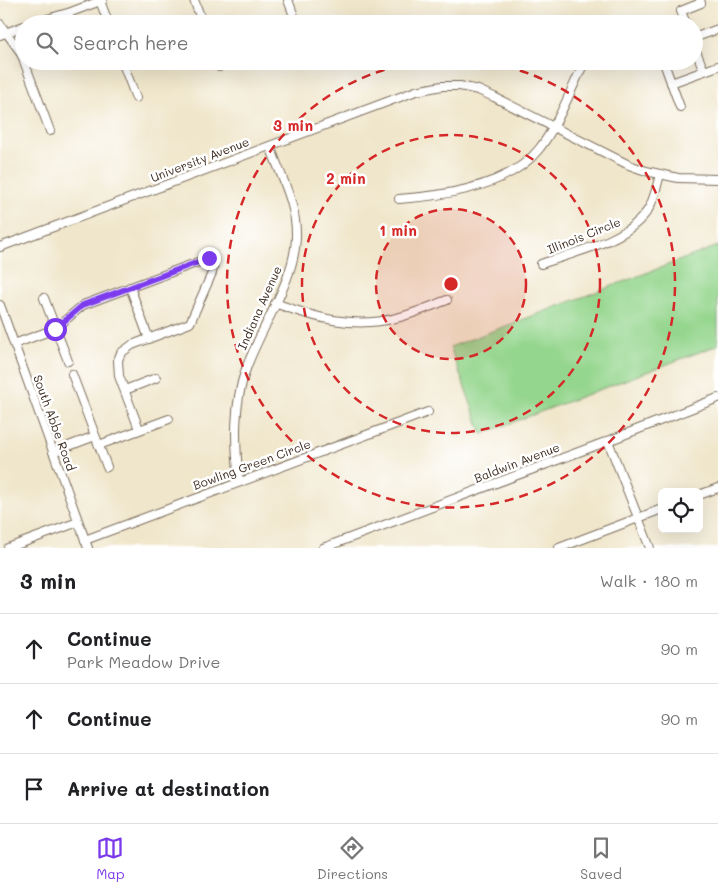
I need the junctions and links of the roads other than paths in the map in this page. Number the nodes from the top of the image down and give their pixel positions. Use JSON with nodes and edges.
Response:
{"nodes":[{"id":1,"x":194,"y":0,"type":"edge"},
{"id":2,"x":288,"y":0,"type":"edge"},
{"id":3,"x":700,"y":0,"type":"edge"},
{"id":4,"x":101,"y":1,"type":"edge"},
{"id":5,"x":61,"y":15,"type":"edge"},
{"id":6,"x":105,"y":15,"type":"edge"},
{"id":7,"x":199,"y":15,"type":"edge"},
{"id":8,"x":293,"y":15,"type":"edge"},
{"id":9,"x":683,"y":15,"type":"edge"},
{"id":10,"x":0,"y":24,"type":"edge"},
{"id":11,"x":15,"y":29,"type":"edge"},
{"id":12,"x":718,"y":29,"type":"edge"},
{"id":13,"x":3,"y":33,"type":"edge"},
{"id":14,"x":703,"y":35,"type":"edge"},
{"id":15,"x":15,"y":46,"type":"edge"},
{"id":16,"x":718,"y":66,"type":"edge"},
{"id":17,"x":27,"y":70,"type":"edge"},
{"id":18,"x":125,"y":70,"type":"edge"},
{"id":19,"x":580,"y":70,"type":"edge"},
{"id":20,"x":666,"y":70,"type":"edge"},
{"id":21,"x":704,"y":71,"type":"joint"},
{"id":22,"x":671,"y":83,"type":"junction"},
{"id":23,"x":136,"y":98,"type":"dead end"},
{"id":24,"x":680,"y":107,"type":"dead end"},
{"id":25,"x":552,"y":126,"type":"junction"},
{"id":26,"x":50,"y":131,"type":"dead end"},
{"id":27,"x":270,"y":146,"type":"junction"},
{"id":28,"x":660,"y":174,"type":"junction"},
{"id":29,"x":718,"y":180,"type":"edge"},
{"id":30,"x":399,"y":199,"type":"dead end"},
{"id":31,"x":0,"y":247,"type":"edge"},
{"id":32,"x":541,"y":264,"type":"dead end"},
{"id":33,"x":130,"y":287,"type":"junction"},
{"id":34,"x":44,"y":298,"type":"dead end"},
{"id":35,"x":448,"y":300,"type":"dead end"},
{"id":36,"x":275,"y":303,"type":"junction"},
{"id":37,"x":0,"y":305,"type":"edge"},
{"id":38,"x":55,"y":329,"type":"junction"},
{"id":39,"x":149,"y":339,"type":"junction"},
{"id":40,"x":14,"y":344,"type":"junction"},
{"id":41,"x":68,"y":361,"type":"dead end"},
{"id":42,"x":72,"y":374,"type":"dead end"},
{"id":43,"x":156,"y":378,"type":"dead end"},
{"id":44,"x":125,"y":390,"type":"junction"},
{"id":45,"x":718,"y":398,"type":"edge"},
{"id":46,"x":428,"y":412,"type":"dead end"},
{"id":47,"x":169,"y":419,"type":"dead end"},
{"id":48,"x":140,"y":430,"type":"junction"},
{"id":49,"x":95,"y":436,"type":"junction"},
{"id":50,"x":608,"y":441,"type":"junction"},
{"id":51,"x":99,"y":445,"type":"junction"},
{"id":52,"x":53,"y":452,"type":"junction"},
{"id":53,"x":107,"y":466,"type":"dead end"},
{"id":54,"x":239,"y":482,"type":"junction"},
{"id":55,"x":718,"y":488,"type":"edge"},
{"id":56,"x":703,"y":494,"type":"edge"},
{"id":57,"x":658,"y":510,"type":"edge"},
{"id":58,"x":638,"y":518,"type":"junction"},
{"id":59,"x":78,"y":522,"type":"junction"},
{"id":60,"x":84,"y":540,"type":"junction"},
{"id":61,"x":8,"y":548,"type":"edge"},
{"id":62,"x":88,"y":548,"type":"edge"},
{"id":63,"x":323,"y":548,"type":"edge"},
{"id":64,"x":559,"y":548,"type":"edge"},
{"id":65,"x":650,"y":548,"type":"edge"}],
"edges":[{"from":1,"to":7,"type":"street"},
{"from":2,"to":8,"type":"street"},
{"from":3,"to":9,"type":"street"},
{"from":4,"to":5,"type":"street"},
{"from":4,"to":6,"type":"street"},
{"from":10,"to":13,"type":"street"},
{"from":11,"to":13,"type":"street"},
{"from":12,"to":14,"type":"street"},
{"from":13,"to":15,"type":"street"},
{"from":16,"to":21,"type":"street"},
{"from":17,"to":26,"type":"street"},
{"from":18,"to":23,"type":"street"},
{"from":19,"to":25,"type":"street"},
{"from":20,"to":22,"type":"street"},
{"from":21,"to":22,"type":"street"},
{"from":22,"to":24,"type":"street"},
{"from":25,"to":27,"type":"street","name":"University Avenue"},
{"from":25,"to":28,"type":"street","name":"University Avenue"},
{"from":25,"to":30,"type":"street"},
{"from":27,"to":31,"type":"street","name":"University Avenue"},
{"from":27,"to":36,"type":"street","name":"Indiana Avenue"},
{"from":28,"to":29,"type":"street","name":"University Avenue"},
{"from":28,"to":32,"type":"street","name":"Illinois Circle"},
{"from":33,"to":38,"type":"street"},
{"from":33,"to":39,"type":"street"},
{"from":33,"to":39,"type":"street"},
{"from":34,"to":38,"type":"street"},
{"from":35,"to":36,"type":"street"},
{"from":36,"to":54,"type":"street","name":"Indiana Avenue"},
{"from":37,"to":40,"type":"street","name":"South Abbe Road"},
{"from":38,"to":40,"type":"street"},
{"from":38,"to":41,"type":"street"},
{"from":39,"to":44,"type":"street"},
{"from":40,"to":52,"type":"street","name":"South Abbe Road"},
{"from":42,"to":49,"type":"street"},
{"from":43,"to":44,"type":"street"},
{"from":44,"to":48,"type":"street"},
{"from":45,"to":50,"type":"street","name":"Baldwin Avenue"},
{"from":46,"to":54,"type":"street","name":"Bowling Green Circle"},
{"from":47,"to":48,"type":"street"},
{"from":48,"to":51,"type":"street"},
{"from":49,"to":51,"type":"street"},
{"from":49,"to":52,"type":"street"},
{"from":50,"to":58,"type":"street"},
{"from":50,"to":63,"type":"street","name":"Baldwin Avenue"},
{"from":51,"to":53,"type":"street"},
{"from":52,"to":59,"type":"street","name":"South Abbe Road"},
{"from":54,"to":60,"type":"street","name":"Bowling Green Circle"},
{"from":55,"to":56,"type":"street"},
{"from":57,"to":58,"type":"street"},
{"from":58,"to":64,"type":"street"},
{"from":58,"to":65,"type":"street"},
{"from":59,"to":60,"type":"street","name":"South Abbe Road"},
{"from":59,"to":61,"type":"street"},
{"from":60,"to":62,"type":"street","name":"South Abbe Road"}]}
